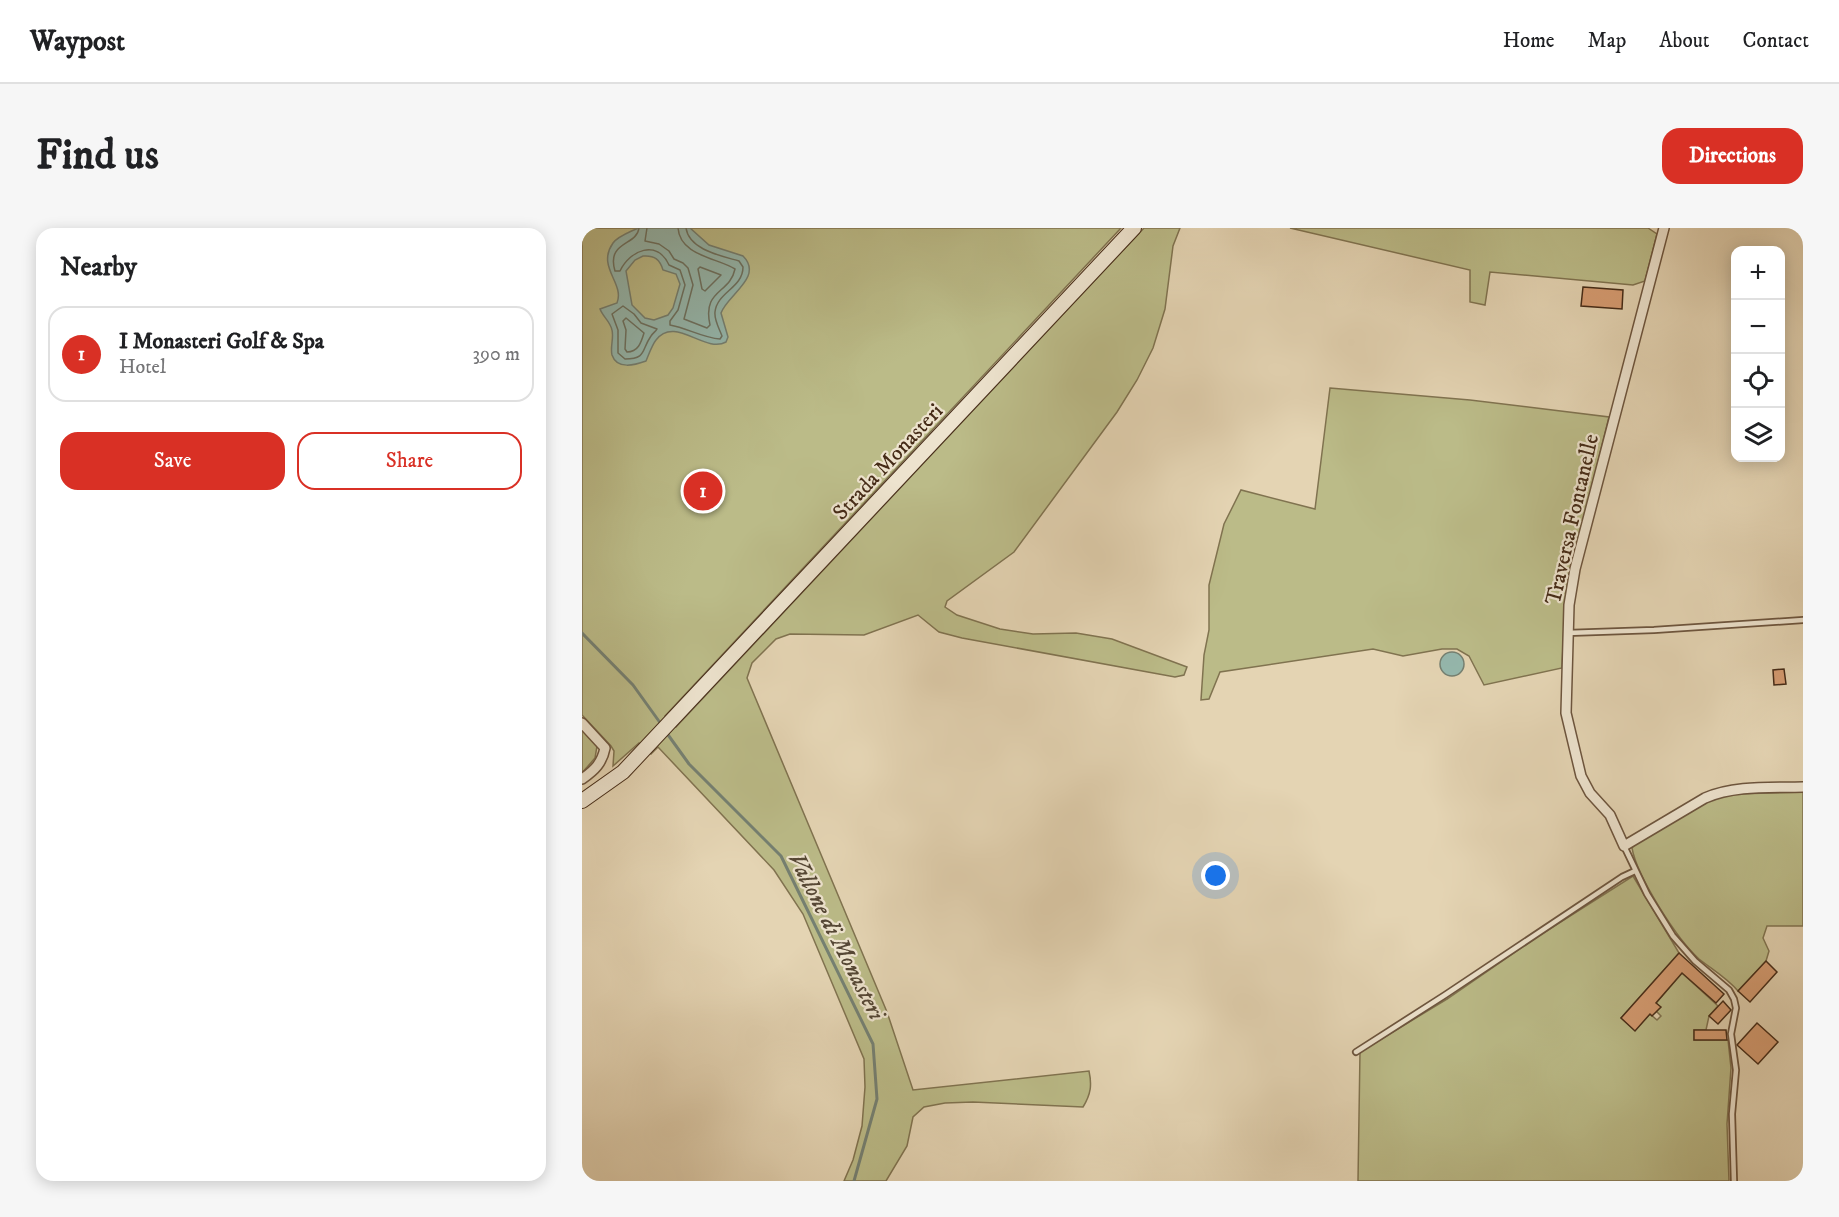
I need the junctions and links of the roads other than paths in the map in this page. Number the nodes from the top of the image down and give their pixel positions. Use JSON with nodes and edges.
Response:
{"nodes":[{"id":1,"x":1134,"y":228,"type":"edge"},
{"id":2,"x":1664,"y":228,"type":"edge"},
{"id":3,"x":1803,"y":620,"type":"edge"},
{"id":4,"x":1567,"y":633,"type":"junction"},
{"id":5,"x":582,"y":723,"type":"edge"},
{"id":6,"x":582,"y":779,"type":"edge"},
{"id":7,"x":1803,"y":787,"type":"edge"},
{"id":8,"x":582,"y":801,"type":"edge"},
{"id":9,"x":1624,"y":846,"type":"junction"},
{"id":10,"x":1635,"y":871,"type":"junction"},
{"id":11,"x":1356,"y":1052,"type":"dead end"},
{"id":12,"x":1734,"y":1181,"type":"edge"}],
"edges":[{"from":1,"to":8,"type":"main road","name":"Strada Monasteri"},
{"from":2,"to":4,"type":"street","name":"Traversa Fontanelle"},
{"from":3,"to":4,"type":"lane"},
{"from":4,"to":9,"type":"street","name":"Traversa Fontanelle"},
{"from":5,"to":6,"type":"street"},
{"from":7,"to":9,"type":"street"},
{"from":9,"to":10,"type":"lane"},
{"from":10,"to":11,"type":"lane"},
{"from":10,"to":12,"type":"lane"}]}
